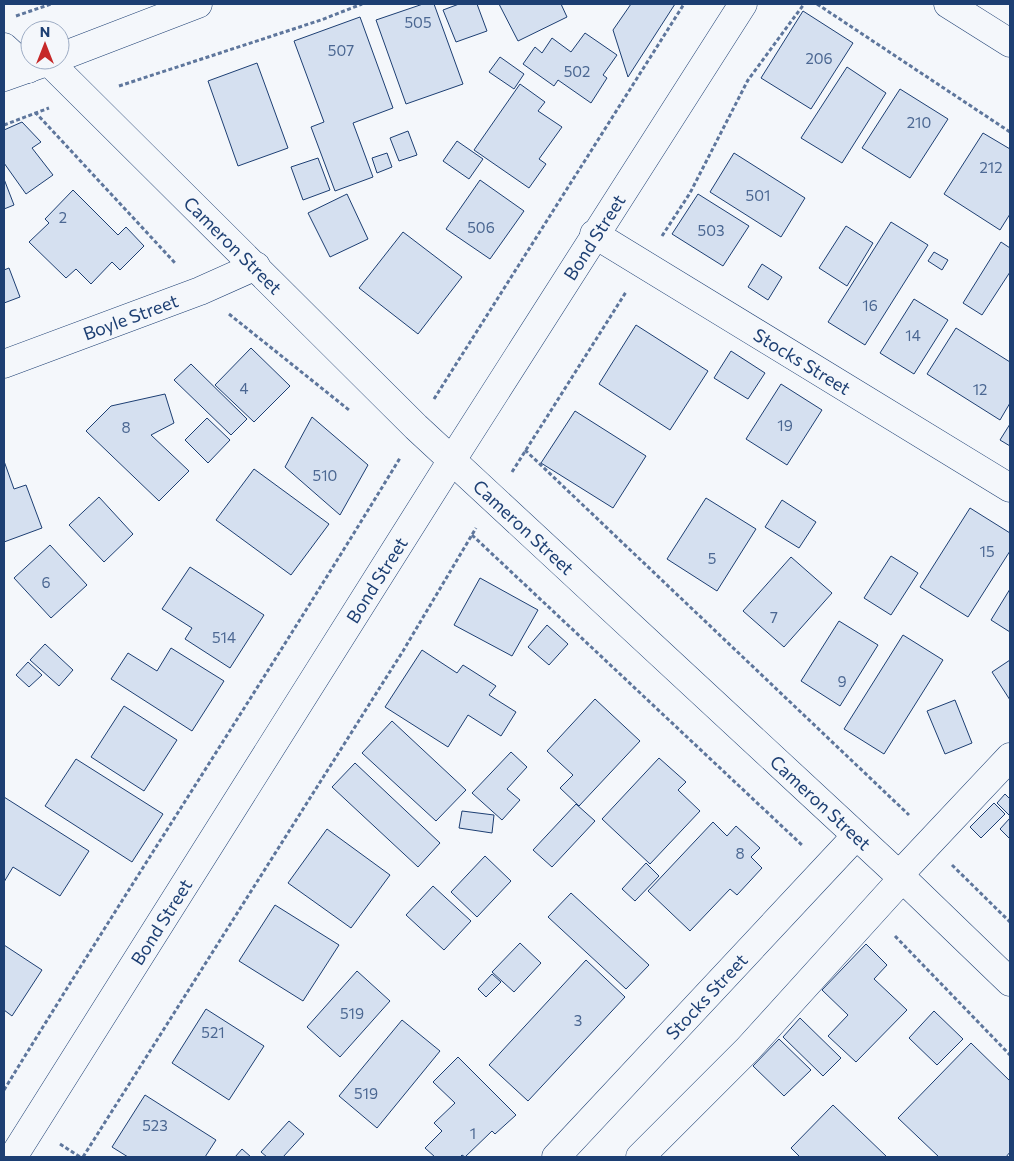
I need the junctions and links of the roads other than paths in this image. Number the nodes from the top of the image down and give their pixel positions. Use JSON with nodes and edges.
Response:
{"nodes":[{"id":1,"x":198,"y":4,"type":"edge"},
{"id":2,"x":743,"y":4,"type":"edge"},
{"id":3,"x":948,"y":4,"type":"edge"},
{"id":4,"x":1010,"y":43,"type":"edge"},
{"id":5,"x":4,"y":47,"type":"edge"},
{"id":6,"x":70,"y":53,"type":"edge"},
{"id":7,"x":20,"y":55,"type":"edge"},
{"id":8,"x":45,"y":70,"type":"edge"},
{"id":9,"x":594,"y":234,"type":"junction"},
{"id":10,"x":256,"y":266,"type":"junction"},
{"id":11,"x":4,"y":364,"type":"edge"},
{"id":12,"x":452,"y":460,"type":"junction"},
{"id":13,"x":1010,"y":488,"type":"edge"},
{"id":14,"x":1010,"y":757,"type":"edge"},
{"id":15,"x":856,"y":836,"type":"junction"},
{"id":16,"x":901,"y":877,"type":"junction"},
{"id":17,"x":1010,"y":982,"type":"edge"},
{"id":18,"x":13,"y":1157,"type":"edge"},
{"id":19,"x":556,"y":1157,"type":"edge"},
{"id":20,"x":640,"y":1157,"type":"edge"}],
"edges":[{"from":1,"to":6,"type":"street"},
{"from":2,"to":9,"type":"street","name":"Bond Street"},
{"from":3,"to":4,"type":"street"},
{"from":5,"to":7,"type":"street","name":"Cameron Street"},
{"from":8,"to":10,"type":"street","name":"Cameron Street"},
{"from":9,"to":12,"type":"street","name":"Bond Street"},
{"from":9,"to":13,"type":"street","name":"Stocks Street"},
{"from":10,"to":11,"type":"street","name":"Boyle Street"},
{"from":10,"to":12,"type":"street","name":"Cameron Street"},
{"from":12,"to":15,"type":"street","name":"Cameron Street"},
{"from":12,"to":18,"type":"street","name":"Bond Street"},
{"from":14,"to":16,"type":"street"},
{"from":15,"to":16,"type":"street","name":"Cameron Street"},
{"from":15,"to":19,"type":"street","name":"Stocks Street"},
{"from":16,"to":17,"type":"street","name":"Cameron Street"},
{"from":16,"to":20,"type":"street"}]}
